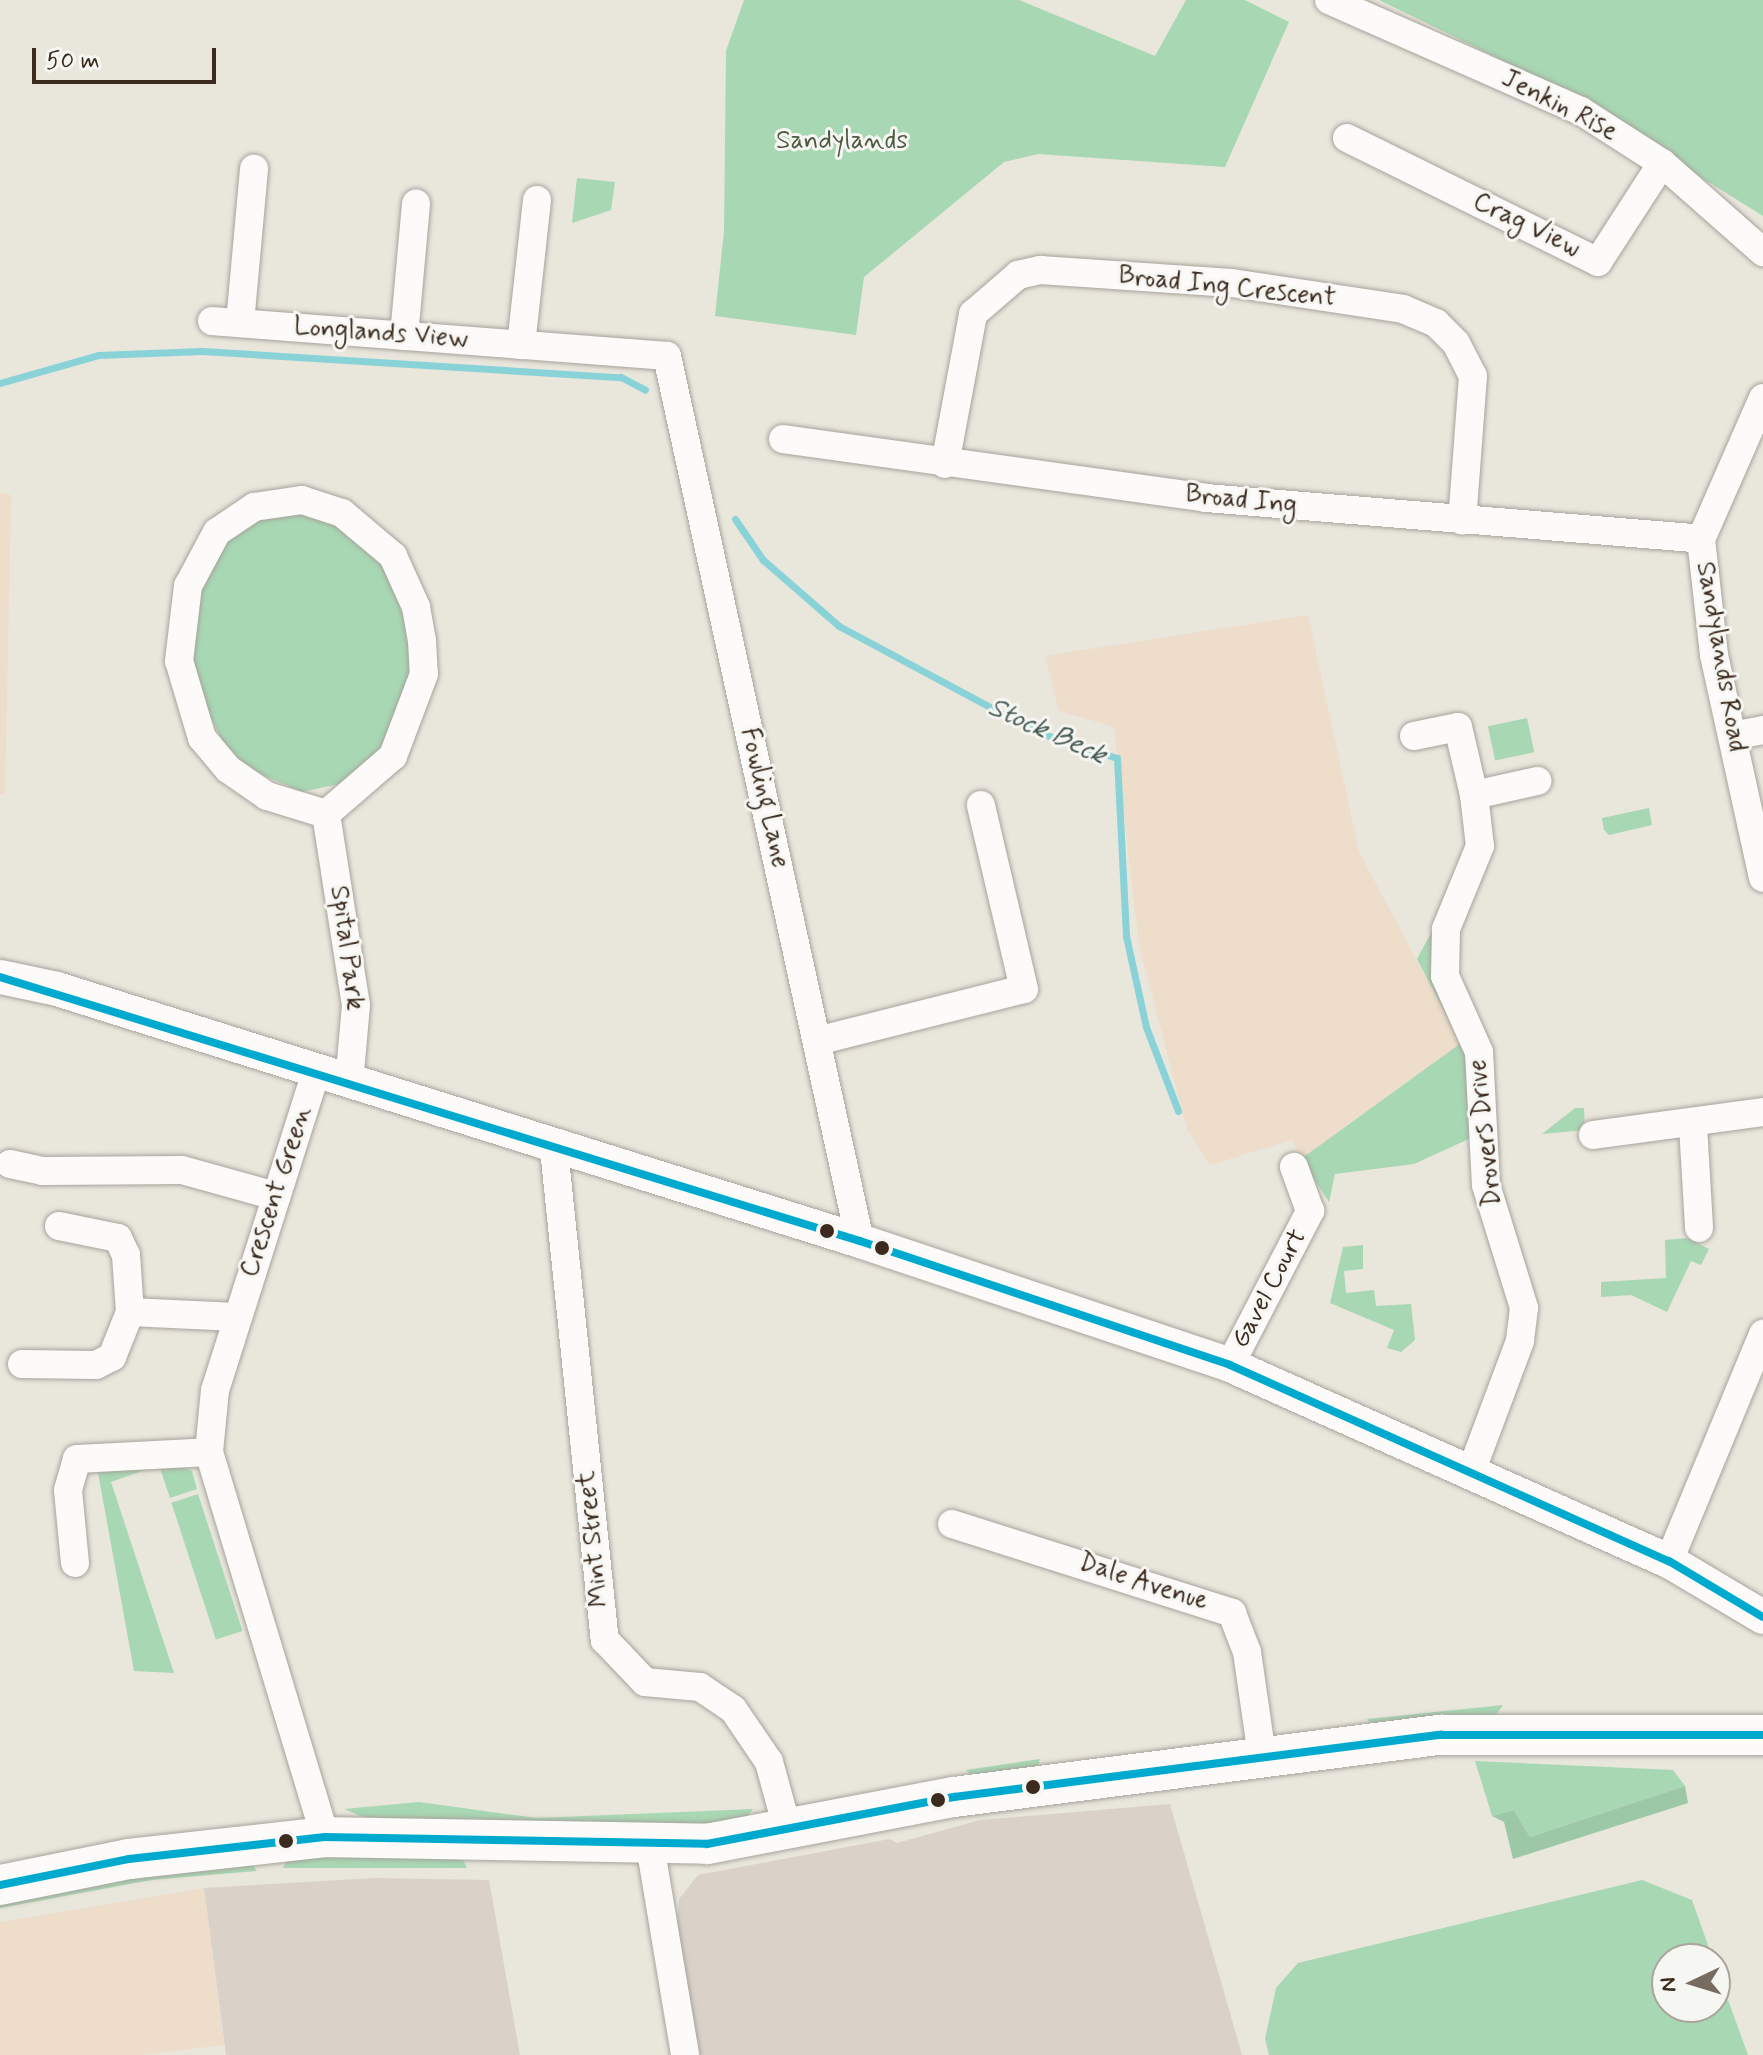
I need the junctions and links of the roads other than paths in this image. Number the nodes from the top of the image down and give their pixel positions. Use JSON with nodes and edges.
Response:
{"nodes":[{"id":1,"x":1329,"y":0,"type":"edge"},
{"id":2,"x":1347,"y":138,"type":"dead end"},
{"id":3,"x":1662,"y":163,"type":"junction"},
{"id":4,"x":254,"y":169,"type":"dead end"},
{"id":5,"x":537,"y":200,"type":"dead end"},
{"id":6,"x":416,"y":204,"type":"dead end"},
{"id":7,"x":1763,"y":252,"type":"edge"},
{"id":8,"x":212,"y":321,"type":"dead end"},
{"id":9,"x":240,"y":323,"type":"junction"},
{"id":10,"x":404,"y":336,"type":"junction"},
{"id":11,"x":521,"y":345,"type":"junction"},
{"id":12,"x":667,"y":356,"type":"joint"},
{"id":13,"x":1763,"y":398,"type":"edge"},
{"id":14,"x":783,"y":439,"type":"dead end"},
{"id":15,"x":945,"y":464,"type":"junction"},
{"id":16,"x":1462,"y":521,"type":"junction"},
{"id":17,"x":1701,"y":539,"type":"junction"},
{"id":18,"x":1763,"y":730,"type":"edge"},
{"id":19,"x":1414,"y":736,"type":"dead end"},
{"id":20,"x":1732,"y":736,"type":"junction"},
{"id":21,"x":1537,"y":781,"type":"dead end"},
{"id":22,"x":1474,"y":795,"type":"junction"},
{"id":23,"x":981,"y":805,"type":"dead end"},
{"id":24,"x":326,"y":814,"type":"junction"},
{"id":25,"x":1763,"y":878,"type":"edge"},
{"id":26,"x":0,"y":977,"type":"edge"},
{"id":27,"x":821,"y":1040,"type":"junction"},
{"id":28,"x":316,"y":1072,"type":"junction"},
{"id":29,"x":349,"y":1083,"type":"junction"},
{"id":30,"x":1763,"y":1112,"type":"edge"},
{"id":31,"x":1693,"y":1126,"type":"junction"},
{"id":32,"x":1593,"y":1135,"type":"dead end"},
{"id":33,"x":554,"y":1149,"type":"junction"},
{"id":34,"x":10,"y":1164,"type":"dead end"},
{"id":35,"x":1294,"y":1167,"type":"dead end"},
{"id":36,"x":276,"y":1196,"type":"junction"},
{"id":37,"x":59,"y":1226,"type":"dead end"},
{"id":38,"x":1699,"y":1228,"type":"dead end"},
{"id":39,"x":860,"y":1241,"type":"junction"},
{"id":40,"x":130,"y":1312,"type":"junction"},
{"id":41,"x":236,"y":1317,"type":"junction"},
{"id":42,"x":1763,"y":1334,"type":"edge"},
{"id":43,"x":22,"y":1364,"type":"dead end"},
{"id":44,"x":1230,"y":1365,"type":"junction"},
{"id":45,"x":209,"y":1452,"type":"junction"},
{"id":46,"x":1471,"y":1472,"type":"junction"},
{"id":47,"x":952,"y":1524,"type":"dead end"},
{"id":48,"x":1669,"y":1561,"type":"junction"},
{"id":49,"x":75,"y":1563,"type":"dead end"},
{"id":50,"x":1763,"y":1617,"type":"edge"},
{"id":51,"x":1763,"y":1735,"type":"edge"},
{"id":52,"x":1263,"y":1763,"type":"junction"},
{"id":53,"x":788,"y":1831,"type":"junction"},
{"id":54,"x":325,"y":1837,"type":"junction"},
{"id":55,"x":650,"y":1845,"type":"junction"},
{"id":56,"x":0,"y":1885,"type":"edge"},
{"id":57,"x":685,"y":2055,"type":"edge"}],
"edges":[{"from":1,"to":3,"type":"street","name":"Jenkin Rise"},
{"from":2,"to":3,"type":"street","name":"Crag View"},
{"from":3,"to":7,"type":"street","name":"Jenkin Rise"},
{"from":4,"to":9,"type":"street"},
{"from":5,"to":11,"type":"street"},
{"from":6,"to":10,"type":"street"},
{"from":8,"to":9,"type":"street","name":"Longlands View"},
{"from":9,"to":10,"type":"street","name":"Longlands View"},
{"from":10,"to":11,"type":"street","name":"Longlands View"},
{"from":11,"to":12,"type":"street","name":"Longlands View"},
{"from":12,"to":27,"type":"street","name":"Fowling Lane"},
{"from":13,"to":17,"type":"street","name":"Sandylands Road"},
{"from":14,"to":15,"type":"street","name":"Broad Ing"},
{"from":15,"to":16,"type":"street","name":"Broad Ing"},
{"from":15,"to":16,"type":"street","name":"Broad Ing Crescent"},
{"from":16,"to":17,"type":"street","name":"Broad Ing"},
{"from":17,"to":20,"type":"street","name":"Sandylands Road"},
{"from":18,"to":20,"type":"street"},
{"from":19,"to":22,"type":"street","name":"Drovers Drive"},
{"from":20,"to":25,"type":"street","name":"Sandylands Road"},
{"from":21,"to":22,"type":"street"},
{"from":22,"to":46,"type":"street","name":"Drovers Drive"},
{"from":23,"to":27,"type":"street"},
{"from":24,"to":24,"type":"street"},
{"from":24,"to":29,"type":"street","name":"Spital Park"},
{"from":26,"to":28,"type":"main road"},
{"from":27,"to":39,"type":"street","name":"Fowling Lane"},
{"from":28,"to":29,"type":"main road"},
{"from":28,"to":36,"type":"street","name":"Crescent Green"},
{"from":29,"to":33,"type":"main road"},
{"from":30,"to":31,"type":"street"},
{"from":31,"to":32,"type":"street"},
{"from":31,"to":38,"type":"street"},
{"from":33,"to":39,"type":"main road"},
{"from":33,"to":53,"type":"street","name":"Mint Street"},
{"from":34,"to":36,"type":"street"},
{"from":35,"to":44,"type":"street","name":"Gavel Court"},
{"from":36,"to":41,"type":"street","name":"Crescent Green"},
{"from":37,"to":40,"type":"street"},
{"from":39,"to":44,"type":"main road"},
{"from":40,"to":41,"type":"street"},
{"from":40,"to":43,"type":"street"},
{"from":41,"to":45,"type":"street","name":"Crescent Green"},
{"from":42,"to":48,"type":"street"},
{"from":44,"to":46,"type":"main road"},
{"from":45,"to":49,"type":"street"},
{"from":45,"to":54,"type":"street","name":"Crescent Green"},
{"from":46,"to":48,"type":"main road"},
{"from":47,"to":52,"type":"street","name":"Dale Avenue"},
{"from":48,"to":50,"type":"main road"},
{"from":51,"to":52,"type":"highway"},
{"from":52,"to":53,"type":"highway"},
{"from":53,"to":55,"type":"highway"},
{"from":54,"to":55,"type":"highway"},
{"from":54,"to":56,"type":"highway"},
{"from":55,"to":57,"type":"street"}]}
